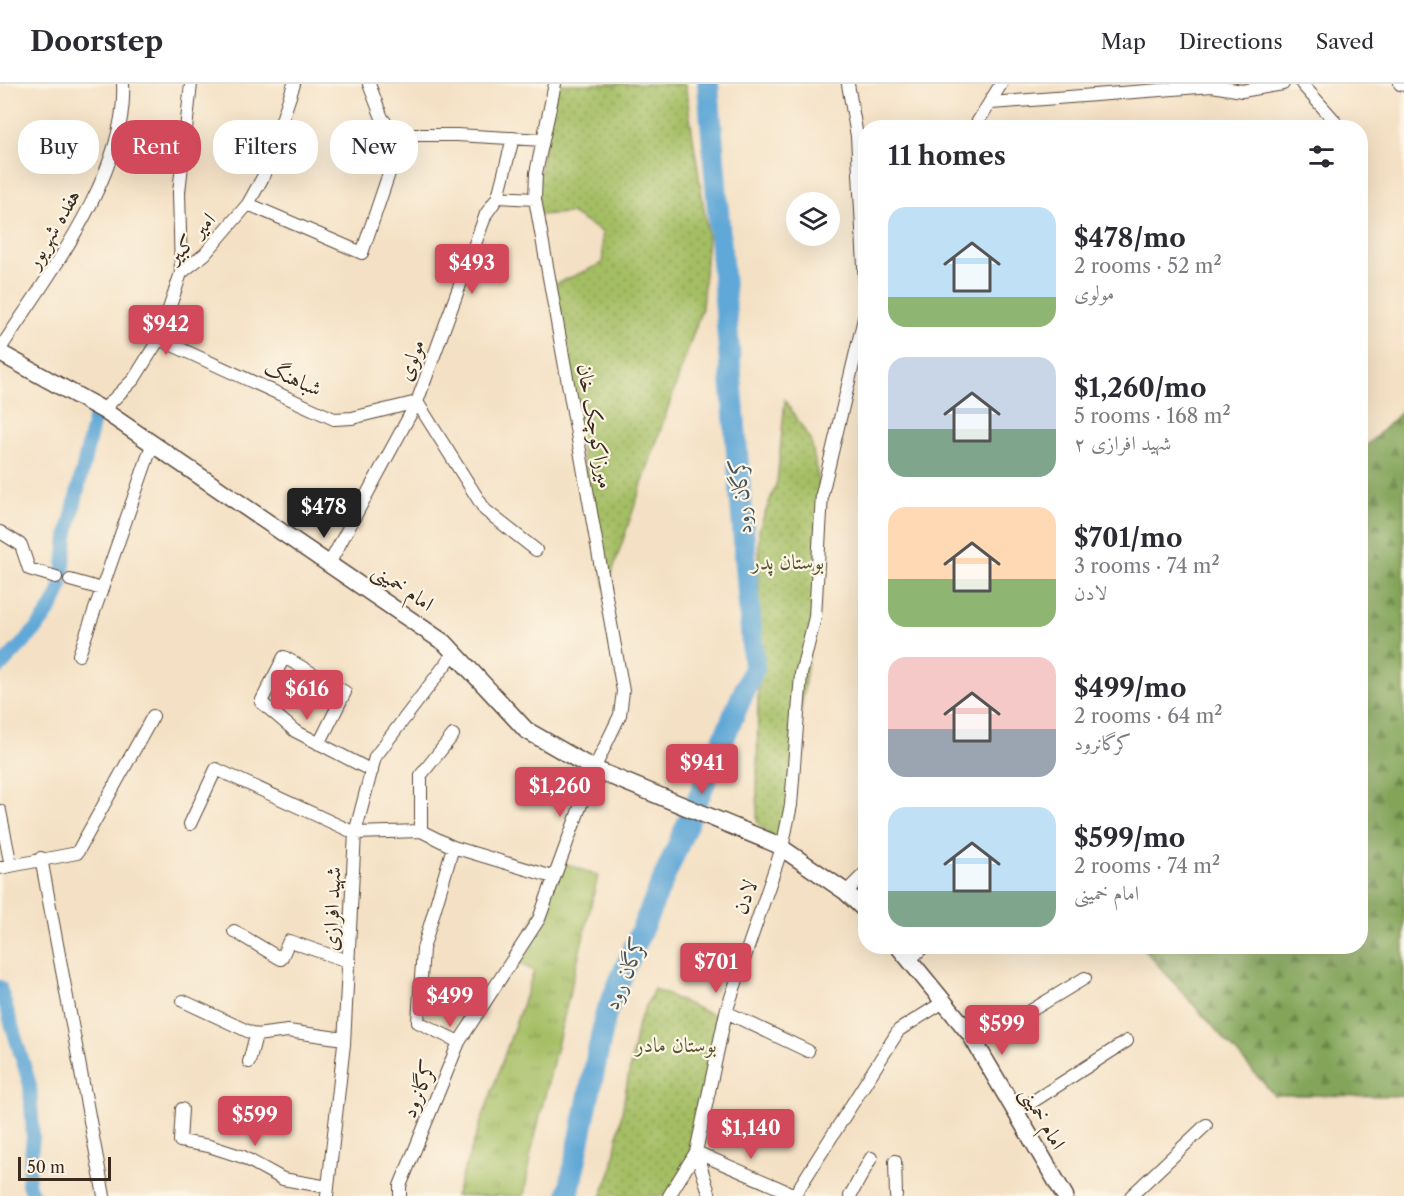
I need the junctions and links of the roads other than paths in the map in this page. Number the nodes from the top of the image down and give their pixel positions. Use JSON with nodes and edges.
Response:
{"nodes":[{"id":1,"x":123,"y":84,"type":"edge"},
{"id":2,"x":191,"y":84,"type":"edge"},
{"id":3,"x":294,"y":84,"type":"edge"},
{"id":4,"x":369,"y":84,"type":"edge"},
{"id":5,"x":555,"y":84,"type":"edge"},
{"id":6,"x":848,"y":84,"type":"edge"},
{"id":7,"x":1001,"y":84,"type":"edge"},
{"id":8,"x":1283,"y":84,"type":"edge"},
{"id":9,"x":1302,"y":84,"type":"edge"},
{"id":10,"x":991,"y":103,"type":"junction"},
{"id":11,"x":384,"y":120,"type":"edge"},
{"id":12,"x":979,"y":120,"type":"edge"},
{"id":13,"x":1334,"y":120,"type":"dead end"},
{"id":14,"x":418,"y":135,"type":"edge"},
{"id":15,"x":513,"y":138,"type":"junction"},
{"id":16,"x":543,"y":140,"type":"junction"},
{"id":17,"x":858,"y":155,"type":"edge"},
{"id":18,"x":389,"y":174,"type":"edge"},
{"id":19,"x":498,"y":197,"type":"junction"},
{"id":20,"x":535,"y":199,"type":"junction"},
{"id":21,"x":248,"y":204,"type":"junction"},
{"id":22,"x":181,"y":273,"type":"junction"},
{"id":23,"x":159,"y":339,"type":"junction"},
{"id":24,"x":858,"y":343,"type":"edge"},
{"id":25,"x":0,"y":351,"type":"edge"},
{"id":26,"x":417,"y":402,"type":"junction"},
{"id":27,"x":104,"y":411,"type":"junction"},
{"id":28,"x":152,"y":445,"type":"junction"},
{"id":29,"x":0,"y":532,"type":"edge"},
{"id":30,"x":536,"y":550,"type":"dead end"},
{"id":31,"x":329,"y":564,"type":"junction"},
{"id":32,"x":56,"y":577,"type":"dead end"},
{"id":33,"x":70,"y":580,"type":"dead end"},
{"id":34,"x":102,"y":589,"type":"junction"},
{"id":35,"x":455,"y":652,"type":"junction"},
{"id":36,"x":79,"y":655,"type":"dead end"},
{"id":37,"x":153,"y":716,"type":"dead end"},
{"id":38,"x":453,"y":735,"type":"dead end"},
{"id":39,"x":319,"y":744,"type":"junction"},
{"id":40,"x":594,"y":769,"type":"junction"},
{"id":41,"x":372,"y":771,"type":"junction"},
{"id":42,"x":0,"y":811,"type":"edge"},
{"id":43,"x":190,"y":824,"type":"dead end"},
{"id":44,"x":421,"y":831,"type":"junction"},
{"id":45,"x":355,"y":833,"type":"junction"},
{"id":46,"x":779,"y":846,"type":"junction"},
{"id":47,"x":453,"y":847,"type":"junction"},
{"id":48,"x":41,"y":858,"type":"junction"},
{"id":49,"x":6,"y":867,"type":"edge"},
{"id":50,"x":553,"y":877,"type":"junction"},
{"id":51,"x":858,"y":880,"type":"edge"},
{"id":52,"x":846,"y":892,"type":"junction"},
{"id":53,"x":858,"y":903,"type":"edge"},
{"id":54,"x":234,"y":931,"type":"dead end"},
{"id":55,"x":904,"y":954,"type":"edge"},
{"id":56,"x":916,"y":954,"type":"edge"},
{"id":57,"x":909,"y":960,"type":"junction"},
{"id":58,"x":350,"y":962,"type":"junction"},
{"id":59,"x":1085,"y":978,"type":"dead end"},
{"id":60,"x":183,"y":1001,"type":"dead end"},
{"id":61,"x":942,"y":1003,"type":"junction"},
{"id":62,"x":726,"y":1012,"type":"junction"},
{"id":63,"x":256,"y":1035,"type":"junction"},
{"id":64,"x":344,"y":1039,"type":"junction"},
{"id":65,"x":1127,"y":1041,"type":"dead end"},
{"id":66,"x":459,"y":1042,"type":"junction"},
{"id":67,"x":976,"y":1044,"type":"junction"},
{"id":68,"x":808,"y":1051,"type":"dead end"},
{"id":69,"x":249,"y":1062,"type":"dead end"},
{"id":70,"x":182,"y":1109,"type":"dead end"},
{"id":71,"x":1015,"y":1113,"type":"junction"},
{"id":72,"x":1206,"y":1125,"type":"dead end"},
{"id":73,"x":696,"y":1152,"type":"junction"},
{"id":74,"x":871,"y":1158,"type":"dead end"},
{"id":75,"x":895,"y":1161,"type":"dead end"},
{"id":76,"x":327,"y":1192,"type":"edge"},
{"id":77,"x":104,"y":1196,"type":"edge"},
{"id":78,"x":400,"y":1196,"type":"edge"},
{"id":79,"x":669,"y":1196,"type":"edge"},
{"id":80,"x":710,"y":1196,"type":"edge"},
{"id":81,"x":794,"y":1196,"type":"edge"},
{"id":82,"x":850,"y":1196,"type":"edge"},
{"id":83,"x":896,"y":1196,"type":"edge"},
{"id":84,"x":1065,"y":1196,"type":"edge"},
{"id":85,"x":1131,"y":1196,"type":"edge"}],
"edges":[{"from":1,"to":25,"type":"street","name":"هفده شهریور"},
{"from":2,"to":22,"type":"street"},
{"from":3,"to":21,"type":"street","name":"امیر کبیر"},
{"from":4,"to":11,"type":"street"},
{"from":5,"to":16,"type":"street","name":"میرزاکوچک خان"},
{"from":6,"to":17,"type":"street"},
{"from":7,"to":10,"type":"street"},
{"from":8,"to":10,"type":"street"},
{"from":9,"to":13,"type":"street"},
{"from":10,"to":12,"type":"street"},
{"from":14,"to":15,"type":"street"},
{"from":15,"to":16,"type":"street"},
{"from":15,"to":19,"type":"street","name":"مولوی"},
{"from":16,"to":20,"type":"street","name":"میرزاکوچک خان"},
{"from":18,"to":21,"type":"street"},
{"from":19,"to":20,"type":"street"},
{"from":19,"to":26,"type":"street","name":"مولوی"},
{"from":20,"to":40,"type":"street","name":"میرزاکوچک خان"},
{"from":21,"to":22,"type":"street","name":"امیر کبیر"},
{"from":22,"to":23,"type":"street","name":"امیر کبیر"},
{"from":23,"to":26,"type":"street","name":"شباهنگ"},
{"from":23,"to":27,"type":"street","name":"امیر کبیر"},
{"from":24,"to":46,"type":"street","name":"لادن"},
{"from":25,"to":27,"type":"main road","name":"امام خمینی"},
{"from":26,"to":30,"type":"street"},
{"from":26,"to":31,"type":"street","name":"مولوی"},
{"from":27,"to":28,"type":"main road","name":"امام خمینی"},
{"from":28,"to":31,"type":"main road","name":"امام خمینی"},
{"from":28,"to":34,"type":"street"},
{"from":29,"to":32,"type":"street"},
{"from":31,"to":35,"type":"main road","name":"امام خمینی"},
{"from":33,"to":34,"type":"street"},
{"from":34,"to":36,"type":"street"},
{"from":35,"to":40,"type":"main road","name":"امام خمینی"},
{"from":35,"to":41,"type":"street","name":"شهید افرازی"},
{"from":37,"to":48,"type":"street"},
{"from":38,"to":44,"type":"street"},
{"from":39,"to":39,"type":"street"},
{"from":39,"to":41,"type":"street"},
{"from":40,"to":46,"type":"main road","name":"امام خمینی"},
{"from":40,"to":50,"type":"street","name":"میرزاکوچک خان"},
{"from":41,"to":45,"type":"street","name":"شهید افرازی"},
{"from":42,"to":49,"type":"street"},
{"from":43,"to":45,"type":"street"},
{"from":44,"to":45,"type":"street"},
{"from":44,"to":47,"type":"street"},
{"from":45,"to":58,"type":"street","name":"شهید افرازی"},
{"from":46,"to":52,"type":"main road"},
{"from":46,"to":62,"type":"street","name":"لادن"},
{"from":47,"to":50,"type":"street"},
{"from":47,"to":66,"type":"street"},
{"from":48,"to":49,"type":"street"},
{"from":48,"to":77,"type":"street"},
{"from":50,"to":66,"type":"street","name":"کرگانرود"},
{"from":51,"to":52,"type":"street"},
{"from":52,"to":53,"type":"main road"},
{"from":54,"to":58,"type":"street"},
{"from":55,"to":57,"type":"main road","name":"امام خمینی"},
{"from":56,"to":57,"type":"street"},
{"from":57,"to":61,"type":"main road","name":"امام خمینی"},
{"from":58,"to":64,"type":"street","name":"شهید افرازی"},
{"from":59,"to":67,"type":"street"},
{"from":60,"to":63,"type":"street"},
{"from":61,"to":67,"type":"main road","name":"امام خمینی"},
{"from":61,"to":81,"type":"street"},
{"from":62,"to":68,"type":"street"},
{"from":62,"to":73,"type":"street","name":"لادن"},
{"from":63,"to":64,"type":"street"},
{"from":63,"to":69,"type":"street"},
{"from":64,"to":76,"type":"street","name":"شهید افرازی"},
{"from":65,"to":71,"type":"street"},
{"from":66,"to":78,"type":"street","name":"کرگانرود"},
{"from":67,"to":71,"type":"main road","name":"امام خمینی"},
{"from":70,"to":76,"type":"street"},
{"from":71,"to":84,"type":"main road","name":"امام خمینی"},
{"from":72,"to":85,"type":"street"},
{"from":73,"to":79,"type":"street","name":"لادن"},
{"from":73,"to":80,"type":"street"},
{"from":73,"to":81,"type":"street"},
{"from":74,"to":82,"type":"street"},
{"from":75,"to":83,"type":"street"}]}
